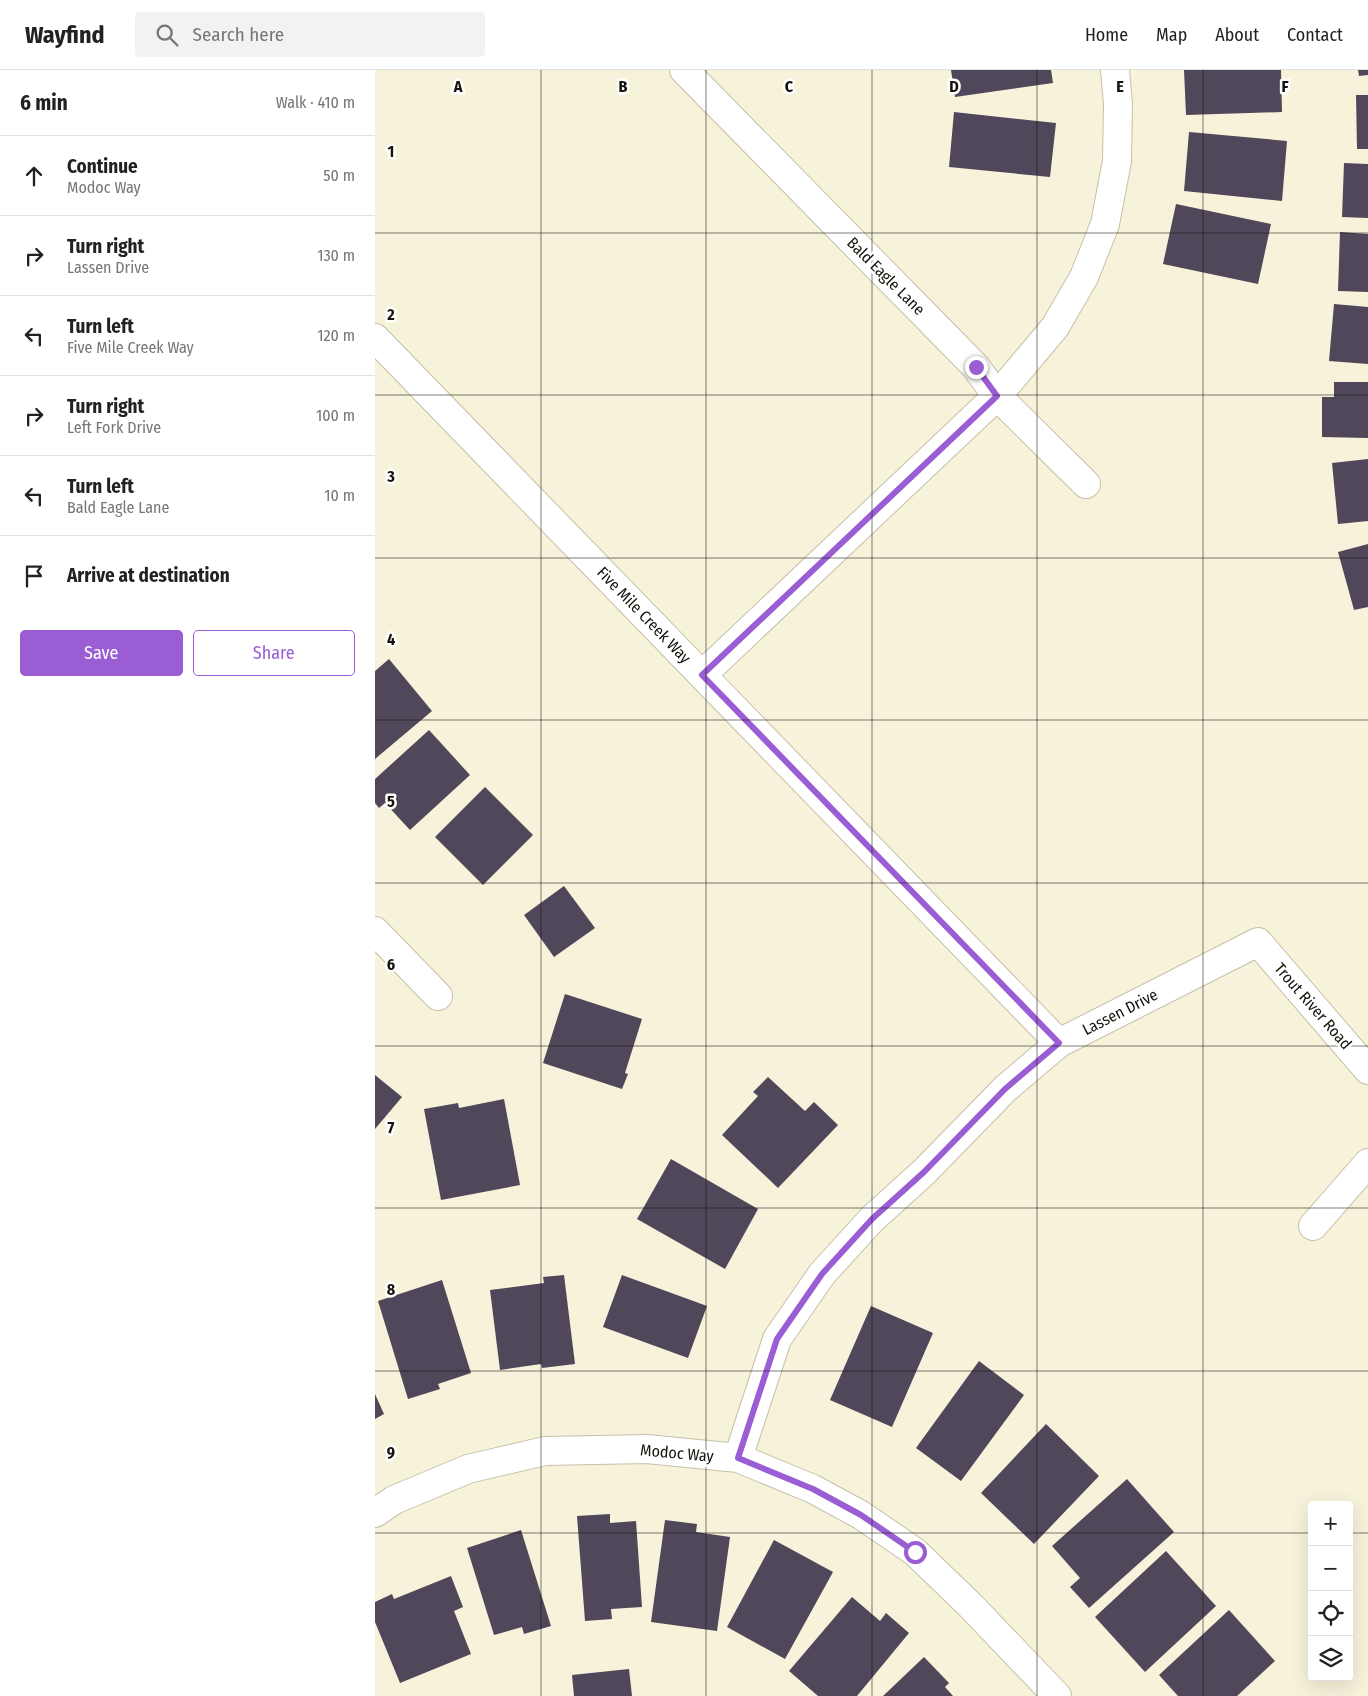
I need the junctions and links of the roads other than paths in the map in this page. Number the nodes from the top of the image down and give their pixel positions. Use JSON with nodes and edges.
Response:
{"nodes":[{"id":1,"x":684,"y":70,"type":"edge"},
{"id":2,"x":1115,"y":70,"type":"edge"},
{"id":3,"x":375,"y":338,"type":"edge"},
{"id":4,"x":997,"y":396,"type":"junction"},
{"id":5,"x":1086,"y":484,"type":"dead end"},
{"id":6,"x":702,"y":675,"type":"junction"},
{"id":7,"x":375,"y":930,"type":"edge"},
{"id":8,"x":1258,"y":942,"type":"joint"},
{"id":9,"x":438,"y":996,"type":"dead end"},
{"id":10,"x":1059,"y":1043,"type":"junction"},
{"id":11,"x":1368,"y":1070,"type":"edge"},
{"id":12,"x":1368,"y":1163,"type":"edge"},
{"id":13,"x":1313,"y":1226,"type":"dead end"},
{"id":14,"x":738,"y":1458,"type":"junction"},
{"id":15,"x":375,"y":1513,"type":"edge"},
{"id":16,"x":1057,"y":1696,"type":"edge"}],
"edges":[{"from":1,"to":4,"type":"street","name":"Bald Eagle Lane"},
{"from":2,"to":4,"type":"street"},
{"from":3,"to":6,"type":"street","name":"Five Mile Creek Way"},
{"from":4,"to":5,"type":"street","name":"Bald Eagle Lane"},
{"from":4,"to":6,"type":"street"},
{"from":6,"to":10,"type":"street","name":"Five Mile Creek Way"},
{"from":7,"to":9,"type":"street"},
{"from":8,"to":10,"type":"street","name":"Lassen Drive"},
{"from":8,"to":11,"type":"street","name":"Trout River Road"},
{"from":10,"to":14,"type":"street","name":"Lassen Drive"},
{"from":12,"to":13,"type":"street"},
{"from":14,"to":15,"type":"street","name":"Modoc Way"},
{"from":14,"to":16,"type":"street","name":"Modoc Way"}]}
